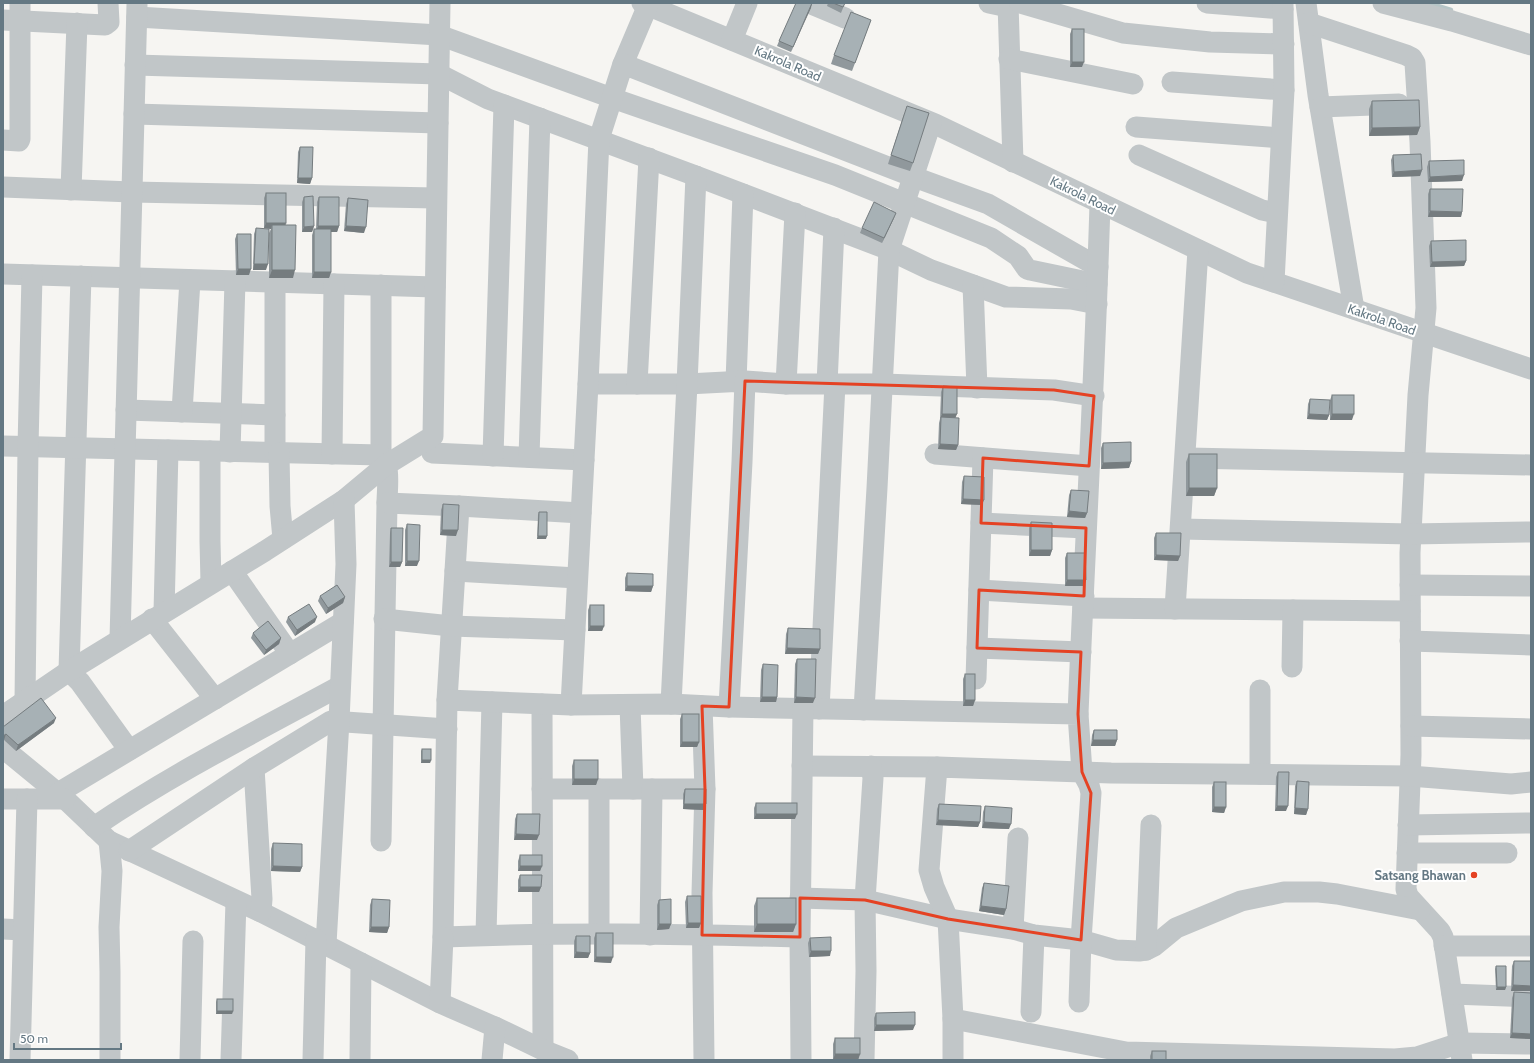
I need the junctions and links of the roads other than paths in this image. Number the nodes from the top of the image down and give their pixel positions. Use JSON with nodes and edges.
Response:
{"nodes":[{"id":1,"x":108,"y":3,"type":"edge"},
{"id":2,"x":440,"y":3,"type":"edge"},
{"id":3,"x":747,"y":3,"type":"edge"},
{"id":4,"x":809,"y":3,"type":"edge"},
{"id":5,"x":1207,"y":3,"type":"edge"},
{"id":6,"x":1383,"y":3,"type":"edge"},
{"id":7,"x":645,"y":4,"type":"edge"},
{"id":8,"x":1006,"y":4,"type":"edge"},
{"id":9,"x":1283,"y":6,"type":"edge"},
{"id":10,"x":137,"y":10,"type":"edge"},
{"id":11,"x":1307,"y":13,"type":"edge"},
{"id":12,"x":15,"y":15,"type":"edge"},
{"id":13,"x":845,"y":18,"type":"dead end"},
{"id":14,"x":77,"y":23,"type":"junction"},
{"id":15,"x":439,"y":35,"type":"junction"},
{"id":16,"x":732,"y":40,"type":"junction"},
{"id":17,"x":1284,"y":44,"type":"junction"},
{"id":18,"x":1531,"y":45,"type":"edge"},
{"id":19,"x":1010,"y":59,"type":"junction"},
{"id":20,"x":623,"y":64,"type":"junction"},
{"id":21,"x":135,"y":65,"type":"junction"},
{"id":22,"x":438,"y":74,"type":"junction"},
{"id":23,"x":1172,"y":82,"type":"dead end"},
{"id":24,"x":1133,"y":84,"type":"dead end"},
{"id":25,"x":1284,"y":90,"type":"junction"},
{"id":26,"x":612,"y":98,"type":"junction"},
{"id":27,"x":1417,"y":104,"type":"junction"},
{"id":28,"x":504,"y":105,"type":"junction"},
{"id":29,"x":1320,"y":107,"type":"junction"},
{"id":30,"x":134,"y":114,"type":"junction"},
{"id":31,"x":540,"y":118,"type":"junction"},
{"id":32,"x":438,"y":123,"type":"junction"},
{"id":33,"x":931,"y":123,"type":"junction"},
{"id":34,"x":1136,"y":127,"type":"dead end"},
{"id":35,"x":1281,"y":138,"type":"junction"},
{"id":36,"x":599,"y":139,"type":"junction"},
{"id":37,"x":3,"y":140,"type":"edge"},
{"id":38,"x":1139,"y":155,"type":"dead end"},
{"id":39,"x":648,"y":158,"type":"junction"},
{"id":40,"x":1013,"y":162,"type":"junction"},
{"id":41,"x":696,"y":176,"type":"junction"},
{"id":42,"x":914,"y":177,"type":"junction"},
{"id":43,"x":3,"y":186,"type":"edge"},
{"id":44,"x":71,"y":190,"type":"junction"},
{"id":45,"x":132,"y":192,"type":"junction"},
{"id":46,"x":743,"y":194,"type":"junction"},
{"id":47,"x":436,"y":198,"type":"junction"},
{"id":48,"x":904,"y":203,"type":"junction"},
{"id":49,"x":1100,"y":203,"type":"junction"},
{"id":50,"x":795,"y":213,"type":"junction"},
{"id":51,"x":1277,"y":213,"type":"junction"},
{"id":52,"x":834,"y":228,"type":"junction"},
{"id":53,"x":889,"y":250,"type":"junction"},
{"id":54,"x":1198,"y":250,"type":"junction"},
{"id":55,"x":3,"y":274,"type":"edge"},
{"id":56,"x":32,"y":275,"type":"junction"},
{"id":57,"x":81,"y":276,"type":"junction"},
{"id":58,"x":130,"y":278,"type":"junction"},
{"id":59,"x":190,"y":280,"type":"junction"},
{"id":60,"x":235,"y":281,"type":"junction"},
{"id":61,"x":275,"y":282,"type":"junction"},
{"id":62,"x":1274,"y":282,"type":"junction"},
{"id":63,"x":334,"y":284,"type":"junction"},
{"id":64,"x":380,"y":285,"type":"junction"},
{"id":65,"x":973,"y":285,"type":"junction"},
{"id":66,"x":1098,"y":285,"type":"junction"},
{"id":67,"x":435,"y":287,"type":"junction"},
{"id":68,"x":1354,"y":309,"type":"junction"},
{"id":69,"x":1423,"y":332,"type":"junction"},
{"id":70,"x":1531,"y":369,"type":"edge"},
{"id":71,"x":741,"y":381,"type":"junction"},
{"id":72,"x":588,"y":384,"type":"junction"},
{"id":73,"x":637,"y":384,"type":"junction"},
{"id":74,"x":687,"y":384,"type":"junction"},
{"id":75,"x":786,"y":384,"type":"junction"},
{"id":76,"x":831,"y":384,"type":"junction"},
{"id":77,"x":883,"y":384,"type":"junction"},
{"id":78,"x":976,"y":388,"type":"junction"},
{"id":79,"x":1094,"y":396,"type":"junction"},
{"id":80,"x":126,"y":410,"type":"junction"},
{"id":81,"x":182,"y":412,"type":"junction"},
{"id":82,"x":231,"y":413,"type":"junction"},
{"id":83,"x":275,"y":415,"type":"junction"},
{"id":84,"x":3,"y":446,"type":"edge"},
{"id":85,"x":28,"y":447,"type":"junction"},
{"id":86,"x":76,"y":448,"type":"junction"},
{"id":87,"x":125,"y":449,"type":"junction"},
{"id":88,"x":168,"y":450,"type":"junction"},
{"id":89,"x":220,"y":452,"type":"junction"},
{"id":90,"x":277,"y":453,"type":"junction"},
{"id":91,"x":432,"y":453,"type":"dead end"},
{"id":92,"x":332,"y":454,"type":"junction"},
{"id":93,"x":935,"y":454,"type":"dead end"},
{"id":94,"x":493,"y":456,"type":"junction"},
{"id":95,"x":529,"y":457,"type":"junction"},
{"id":96,"x":983,"y":458,"type":"junction"},
{"id":97,"x":1186,"y":458,"type":"junction"},
{"id":98,"x":384,"y":460,"type":"junction"},
{"id":99,"x":584,"y":460,"type":"junction"},
{"id":100,"x":1414,"y":462,"type":"junction"},
{"id":101,"x":1531,"y":465,"type":"edge"},
{"id":102,"x":1089,"y":466,"type":"junction"},
{"id":103,"x":344,"y":500,"type":"junction"},
{"id":104,"x":387,"y":503,"type":"junction"},
{"id":105,"x":458,"y":506,"type":"junction"},
{"id":106,"x":581,"y":513,"type":"junction"},
{"id":107,"x":981,"y":523,"type":"junction"},
{"id":108,"x":1086,"y":528,"type":"junction"},
{"id":109,"x":1181,"y":529,"type":"junction"},
{"id":110,"x":1531,"y":532,"type":"edge"},
{"id":111,"x":1411,"y":534,"type":"junction"},
{"id":112,"x":283,"y":540,"type":"junction"},
{"id":113,"x":232,"y":571,"type":"junction"},
{"id":114,"x":455,"y":571,"type":"junction"},
{"id":115,"x":577,"y":578,"type":"junction"},
{"id":116,"x":211,"y":583,"type":"junction"},
{"id":117,"x":1410,"y":585,"type":"junction"},
{"id":118,"x":1531,"y":586,"type":"edge"},
{"id":119,"x":979,"y":590,"type":"junction"},
{"id":120,"x":1083,"y":602,"type":"junction"},
{"id":121,"x":1175,"y":609,"type":"junction"},
{"id":122,"x":1293,"y":610,"type":"junction"},
{"id":123,"x":1410,"y":611,"type":"junction"},
{"id":124,"x":158,"y":615,"type":"junction"},
{"id":125,"x":384,"y":619,"type":"junction"},
{"id":126,"x":343,"y":622,"type":"junction"},
{"id":127,"x":451,"y":626,"type":"junction"},
{"id":128,"x":575,"y":630,"type":"junction"},
{"id":129,"x":120,"y":639,"type":"junction"},
{"id":130,"x":1410,"y":641,"type":"junction"},
{"id":131,"x":1531,"y":645,"type":"edge"},
{"id":132,"x":977,"y":648,"type":"junction"},
{"id":133,"x":1081,"y":652,"type":"junction"},
{"id":134,"x":290,"y":654,"type":"junction"},
{"id":135,"x":1292,"y":667,"type":"dead end"},
{"id":136,"x":69,"y":671,"type":"junction"},
{"id":137,"x":976,"y":679,"type":"edge"},
{"id":138,"x":340,"y":686,"type":"junction"},
{"id":139,"x":1260,"y":690,"type":"dead end"},
{"id":140,"x":215,"y":699,"type":"junction"},
{"id":141,"x":447,"y":700,"type":"junction"},
{"id":142,"x":25,"y":701,"type":"junction"},
{"id":143,"x":492,"y":702,"type":"junction"},
{"id":144,"x":542,"y":704,"type":"junction"},
{"id":145,"x":671,"y":704,"type":"junction"},
{"id":146,"x":570,"y":705,"type":"junction"},
{"id":147,"x":630,"y":705,"type":"junction"},
{"id":148,"x":702,"y":706,"type":"junction"},
{"id":149,"x":729,"y":707,"type":"junction"},
{"id":150,"x":811,"y":709,"type":"junction"},
{"id":151,"x":864,"y":710,"type":"junction"},
{"id":152,"x":1078,"y":714,"type":"junction"},
{"id":153,"x":3,"y":716,"type":"edge"},
{"id":154,"x":339,"y":721,"type":"junction"},
{"id":155,"x":382,"y":724,"type":"junction"},
{"id":156,"x":1411,"y":726,"type":"junction"},
{"id":157,"x":447,"y":729,"type":"junction"},
{"id":158,"x":1531,"y":729,"type":"edge"},
{"id":159,"x":3,"y":748,"type":"edge"},
{"id":160,"x":129,"y":750,"type":"junction"},
{"id":161,"x":802,"y":766,"type":"junction"},
{"id":162,"x":871,"y":766,"type":"junction"},
{"id":163,"x":937,"y":767,"type":"junction"},
{"id":164,"x":254,"y":768,"type":"junction"},
{"id":165,"x":1082,"y":772,"type":"junction"},
{"id":166,"x":1260,"y":774,"type":"junction"},
{"id":167,"x":1410,"y":776,"type":"junction"},
{"id":168,"x":1531,"y":782,"type":"edge"},
{"id":169,"x":542,"y":789,"type":"junction"},
{"id":170,"x":599,"y":790,"type":"junction"},
{"id":171,"x":643,"y":790,"type":"junction"},
{"id":172,"x":705,"y":790,"type":"junction"},
{"id":173,"x":62,"y":796,"type":"junction"},
{"id":174,"x":3,"y":799,"type":"edge"},
{"id":175,"x":27,"y":799,"type":"junction"},
{"id":176,"x":1531,"y":823,"type":"edge"},
{"id":177,"x":1151,"y":825,"type":"dead end"},
{"id":178,"x":1408,"y":825,"type":"junction"},
{"id":179,"x":94,"y":827,"type":"junction"},
{"id":180,"x":1018,"y":838,"type":"dead end"},
{"id":181,"x":381,"y":841,"type":"dead end"},
{"id":182,"x":109,"y":842,"type":"junction"},
{"id":183,"x":129,"y":851,"type":"junction"},
{"id":184,"x":1407,"y":853,"type":"junction"},
{"id":185,"x":1508,"y":853,"type":"dead end"},
{"id":186,"x":800,"y":898,"type":"junction"},
{"id":187,"x":236,"y":900,"type":"junction"},
{"id":188,"x":865,"y":900,"type":"junction"},
{"id":189,"x":1420,"y":910,"type":"junction"},
{"id":190,"x":261,"y":912,"type":"junction"},
{"id":191,"x":948,"y":919,"type":"junction"},
{"id":192,"x":1013,"y":929,"type":"junction"},
{"id":193,"x":13,"y":930,"type":"edge"},
{"id":194,"x":486,"y":935,"type":"junction"},
{"id":195,"x":543,"y":935,"type":"junction"},
{"id":196,"x":599,"y":935,"type":"junction"},
{"id":197,"x":650,"y":935,"type":"junction"},
{"id":198,"x":702,"y":935,"type":"junction"},
{"id":199,"x":1034,"y":935,"type":"junction"},
{"id":200,"x":443,"y":937,"type":"junction"},
{"id":201,"x":800,"y":937,"type":"junction"},
{"id":202,"x":1081,"y":940,"type":"junction"},
{"id":203,"x":193,"y":941,"type":"dead end"},
{"id":204,"x":321,"y":941,"type":"junction"},
{"id":205,"x":1444,"y":946,"type":"junction"},
{"id":206,"x":1531,"y":946,"type":"edge"},
{"id":207,"x":1146,"y":950,"type":"junction"},
{"id":208,"x":361,"y":963,"type":"junction"},
{"id":209,"x":1452,"y":994,"type":"junction"},
{"id":210,"x":1531,"y":997,"type":"edge"},
{"id":211,"x":1079,"y":1002,"type":"dead end"},
{"id":212,"x":440,"y":1003,"type":"junction"},
{"id":213,"x":1031,"y":1012,"type":"dead end"},
{"id":214,"x":953,"y":1019,"type":"junction"},
{"id":215,"x":495,"y":1027,"type":"junction"},
{"id":216,"x":1531,"y":1044,"type":"edge"},
{"id":217,"x":543,"y":1050,"type":"junction"},
{"id":218,"x":1461,"y":1052,"type":"edge"},
{"id":219,"x":1264,"y":1058,"type":"edge"},
{"id":220,"x":20,"y":1060,"type":"edge"},
{"id":221,"x":110,"y":1060,"type":"edge"},
{"id":222,"x":190,"y":1060,"type":"edge"},
{"id":223,"x":231,"y":1060,"type":"edge"},
{"id":224,"x":313,"y":1060,"type":"edge"},
{"id":225,"x":360,"y":1060,"type":"edge"},
{"id":226,"x":492,"y":1060,"type":"edge"},
{"id":227,"x":568,"y":1060,"type":"edge"},
{"id":228,"x":704,"y":1060,"type":"edge"},
{"id":229,"x":801,"y":1060,"type":"edge"},
{"id":230,"x":864,"y":1060,"type":"edge"},
{"id":231,"x":953,"y":1060,"type":"edge"}],
"edges":[{"from":1,"to":14,"type":"street"},
{"from":2,"to":15,"type":"street"},
{"from":3,"to":16,"type":"street"},
{"from":4,"to":13,"type":"street"},
{"from":5,"to":9,"type":"street"},
{"from":6,"to":18,"type":"street"},
{"from":7,"to":16,"type":"street","name":"Kakrola Road"},
{"from":7,"to":20,"type":"street"},
{"from":8,"to":17,"type":"street"},
{"from":8,"to":19,"type":"street"},
{"from":9,"to":17,"type":"street"},
{"from":10,"to":15,"type":"street"},
{"from":10,"to":21,"type":"street"},
{"from":11,"to":27,"type":"street"},
{"from":11,"to":29,"type":"street"},
{"from":12,"to":14,"type":"street"},
{"from":12,"to":37,"type":"street"},
{"from":14,"to":44,"type":"street"},
{"from":15,"to":22,"type":"street"},
{"from":15,"to":26,"type":"street"},
{"from":16,"to":33,"type":"street","name":"Kakrola Road"},
{"from":17,"to":25,"type":"street"},
{"from":19,"to":24,"type":"street"},
{"from":19,"to":40,"type":"street"},
{"from":20,"to":26,"type":"street"},
{"from":20,"to":42,"type":"street"},
{"from":21,"to":22,"type":"street"},
{"from":21,"to":30,"type":"street"},
{"from":22,"to":28,"type":"street"},
{"from":22,"to":32,"type":"street"},
{"from":23,"to":25,"type":"street"},
{"from":25,"to":35,"type":"street"},
{"from":26,"to":36,"type":"street"},
{"from":26,"to":48,"type":"street"},
{"from":27,"to":29,"type":"street"},
{"from":27,"to":69,"type":"street"},
{"from":28,"to":31,"type":"street"},
{"from":28,"to":94,"type":"street"},
{"from":29,"to":68,"type":"street"},
{"from":30,"to":32,"type":"street"},
{"from":30,"to":45,"type":"street"},
{"from":31,"to":36,"type":"street"},
{"from":31,"to":95,"type":"street"},
{"from":32,"to":47,"type":"street"},
{"from":33,"to":40,"type":"street","name":"Kakrola Road"},
{"from":33,"to":42,"type":"street"},
{"from":34,"to":35,"type":"street"},
{"from":35,"to":51,"type":"street"},
{"from":36,"to":39,"type":"street"},
{"from":36,"to":72,"type":"street"},
{"from":38,"to":51,"type":"street"},
{"from":39,"to":41,"type":"street"},
{"from":39,"to":73,"type":"street"},
{"from":40,"to":49,"type":"street","name":"Kakrola Road"},
{"from":41,"to":46,"type":"street"},
{"from":41,"to":74,"type":"street"},
{"from":42,"to":48,"type":"street"},
{"from":42,"to":66,"type":"street"},
{"from":43,"to":44,"type":"street"},
{"from":44,"to":45,"type":"street"},
{"from":45,"to":47,"type":"street"},
{"from":45,"to":58,"type":"street"},
{"from":46,"to":50,"type":"street"},
{"from":46,"to":71,"type":"street"},
{"from":47,"to":67,"type":"street"},
{"from":48,"to":53,"type":"street"},
{"from":48,"to":66,"type":"street"},
{"from":49,"to":54,"type":"street","name":"Kakrola Road"},
{"from":49,"to":66,"type":"street"},
{"from":50,"to":52,"type":"street"},
{"from":50,"to":75,"type":"street"},
{"from":51,"to":62,"type":"street"},
{"from":52,"to":53,"type":"street"},
{"from":52,"to":76,"type":"street"},
{"from":53,"to":65,"type":"street"},
{"from":53,"to":77,"type":"street"},
{"from":54,"to":62,"type":"street","name":"Kakrola Road"},
{"from":54,"to":97,"type":"street"},
{"from":55,"to":56,"type":"street"},
{"from":56,"to":57,"type":"street"},
{"from":56,"to":85,"type":"street"},
{"from":57,"to":58,"type":"street"},
{"from":57,"to":86,"type":"street"},
{"from":58,"to":59,"type":"street"},
{"from":58,"to":80,"type":"street"},
{"from":59,"to":60,"type":"street"},
{"from":59,"to":81,"type":"street"},
{"from":60,"to":61,"type":"street"},
{"from":60,"to":82,"type":"street"},
{"from":61,"to":63,"type":"street"},
{"from":61,"to":83,"type":"street"},
{"from":62,"to":68,"type":"street","name":"Kakrola Road"},
{"from":63,"to":64,"type":"street"},
{"from":63,"to":92,"type":"street"},
{"from":64,"to":67,"type":"street"},
{"from":64,"to":98,"type":"street"},
{"from":65,"to":66,"type":"street"},
{"from":65,"to":78,"type":"street"},
{"from":66,"to":79,"type":"street"},
{"from":67,"to":98,"type":"street"},
{"from":68,"to":69,"type":"street","name":"Kakrola Road"},
{"from":69,"to":70,"type":"street","name":"Kakrola Road"},
{"from":69,"to":100,"type":"street"},
{"from":71,"to":74,"type":"street"},
{"from":71,"to":75,"type":"street"},
{"from":71,"to":149,"type":"street"},
{"from":72,"to":73,"type":"street"},
{"from":72,"to":99,"type":"street"},
{"from":73,"to":74,"type":"street"},
{"from":74,"to":145,"type":"street"},
{"from":75,"to":76,"type":"street"},
{"from":76,"to":77,"type":"street"},
{"from":76,"to":150,"type":"street"},
{"from":77,"to":78,"type":"street"},
{"from":77,"to":151,"type":"street"},
{"from":78,"to":79,"type":"street"},
{"from":79,"to":102,"type":"street"},
{"from":80,"to":81,"type":"street"},
{"from":80,"to":87,"type":"street"},
{"from":81,"to":82,"type":"street"},
{"from":82,"to":83,"type":"street"},
{"from":82,"to":89,"type":"street"},
{"from":83,"to":90,"type":"street"},
{"from":84,"to":85,"type":"street"},
{"from":85,"to":86,"type":"street"},
{"from":85,"to":142,"type":"street"},
{"from":86,"to":87,"type":"street"},
{"from":86,"to":136,"type":"street"},
{"from":87,"to":88,"type":"street"},
{"from":87,"to":129,"type":"street"},
{"from":88,"to":89,"type":"street"},
{"from":88,"to":124,"type":"street"},
{"from":89,"to":90,"type":"street"},
{"from":89,"to":116,"type":"street"},
{"from":90,"to":92,"type":"street"},
{"from":90,"to":112,"type":"street"},
{"from":91,"to":94,"type":"street"},
{"from":92,"to":98,"type":"street"},
{"from":93,"to":96,"type":"street"},
{"from":94,"to":95,"type":"street"},
{"from":95,"to":99,"type":"street"},
{"from":96,"to":102,"type":"street"},
{"from":96,"to":107,"type":"street"},
{"from":97,"to":100,"type":"street"},
{"from":97,"to":109,"type":"street"},
{"from":98,"to":103,"type":"street"},
{"from":98,"to":104,"type":"street"},
{"from":99,"to":106,"type":"street"},
{"from":100,"to":101,"type":"street"},
{"from":100,"to":111,"type":"street"},
{"from":102,"to":108,"type":"street"},
{"from":103,"to":112,"type":"street"},
{"from":103,"to":126,"type":"street"},
{"from":104,"to":105,"type":"street"},
{"from":104,"to":125,"type":"street"},
{"from":105,"to":106,"type":"street"},
{"from":105,"to":114,"type":"street"},
{"from":106,"to":115,"type":"street"},
{"from":107,"to":108,"type":"street"},
{"from":107,"to":119,"type":"street"},
{"from":108,"to":120,"type":"street"},
{"from":109,"to":111,"type":"street"},
{"from":109,"to":121,"type":"street"},
{"from":110,"to":111,"type":"street"},
{"from":111,"to":117,"type":"street"},
{"from":112,"to":113,"type":"street"},
{"from":113,"to":116,"type":"street"},
{"from":113,"to":134,"type":"street"},
{"from":114,"to":115,"type":"street"},
{"from":114,"to":127,"type":"street"},
{"from":115,"to":128,"type":"street"},
{"from":116,"to":124,"type":"street"},
{"from":117,"to":118,"type":"street"},
{"from":117,"to":123,"type":"street"},
{"from":119,"to":120,"type":"street"},
{"from":119,"to":132,"type":"street"},
{"from":120,"to":121,"type":"street"},
{"from":120,"to":133,"type":"street"},
{"from":121,"to":122,"type":"street"},
{"from":122,"to":123,"type":"street"},
{"from":122,"to":135,"type":"street"},
{"from":123,"to":130,"type":"street"},
{"from":124,"to":129,"type":"street"},
{"from":124,"to":140,"type":"street"},
{"from":125,"to":127,"type":"street"},
{"from":125,"to":155,"type":"street"},
{"from":126,"to":134,"type":"street"},
{"from":126,"to":138,"type":"street"},
{"from":127,"to":128,"type":"street"},
{"from":127,"to":141,"type":"street"},
{"from":128,"to":146,"type":"street"},
{"from":129,"to":136,"type":"street"},
{"from":130,"to":131,"type":"street"},
{"from":130,"to":156,"type":"street"},
{"from":132,"to":133,"type":"street"},
{"from":132,"to":137,"type":"street"},
{"from":133,"to":152,"type":"street"},
{"from":134,"to":140,"type":"street"},
{"from":136,"to":142,"type":"street"},
{"from":136,"to":160,"type":"street"},
{"from":138,"to":154,"type":"street"},
{"from":138,"to":179,"type":"street"},
{"from":139,"to":166,"type":"street"},
{"from":140,"to":160,"type":"street"},
{"from":141,"to":143,"type":"street"},
{"from":141,"to":157,"type":"street"},
{"from":142,"to":153,"type":"street"},
{"from":143,"to":144,"type":"street"},
{"from":143,"to":194,"type":"street"},
{"from":144,"to":146,"type":"street"},
{"from":144,"to":169,"type":"street"},
{"from":145,"to":147,"type":"street"},
{"from":145,"to":148,"type":"street"},
{"from":146,"to":147,"type":"street"},
{"from":147,"to":171,"type":"street"},
{"from":148,"to":149,"type":"street"},
{"from":148,"to":172,"type":"street"},
{"from":149,"to":150,"type":"street"},
{"from":150,"to":151,"type":"street"},
{"from":150,"to":161,"type":"street"},
{"from":151,"to":152,"type":"street"},
{"from":152,"to":165,"type":"street"},
{"from":154,"to":155,"type":"street"},
{"from":154,"to":164,"type":"street"},
{"from":154,"to":204,"type":"street"},
{"from":155,"to":157,"type":"street"},
{"from":155,"to":181,"type":"street"},
{"from":156,"to":158,"type":"street"},
{"from":156,"to":167,"type":"street"},
{"from":157,"to":200,"type":"street"},
{"from":159,"to":173,"type":"street"},
{"from":160,"to":173,"type":"street"},
{"from":161,"to":162,"type":"street"},
{"from":161,"to":186,"type":"street"},
{"from":162,"to":163,"type":"street"},
{"from":162,"to":188,"type":"street"},
{"from":163,"to":165,"type":"street"},
{"from":163,"to":191,"type":"street"},
{"from":164,"to":183,"type":"street"},
{"from":164,"to":190,"type":"street"},
{"from":165,"to":166,"type":"street"},
{"from":165,"to":202,"type":"street"},
{"from":166,"to":167,"type":"street"},
{"from":167,"to":168,"type":"street"},
{"from":167,"to":178,"type":"street"},
{"from":169,"to":170,"type":"street"},
{"from":169,"to":195,"type":"street"},
{"from":170,"to":171,"type":"street"},
{"from":170,"to":196,"type":"street"},
{"from":171,"to":172,"type":"street"},
{"from":171,"to":197,"type":"street"},
{"from":172,"to":198,"type":"street"},
{"from":173,"to":175,"type":"street"},
{"from":173,"to":179,"type":"street"},
{"from":174,"to":175,"type":"street"},
{"from":175,"to":193,"type":"street"},
{"from":176,"to":178,"type":"street"},
{"from":177,"to":207,"type":"street"},
{"from":178,"to":184,"type":"street"},
{"from":179,"to":182,"type":"street"},
{"from":180,"to":192,"type":"street"},
{"from":182,"to":183,"type":"street"},
{"from":182,"to":221,"type":"street"},
{"from":183,"to":187,"type":"street"},
{"from":184,"to":185,"type":"street"},
{"from":184,"to":189,"type":"street"},
{"from":186,"to":188,"type":"street"},
{"from":186,"to":201,"type":"street"},
{"from":187,"to":190,"type":"street"},
{"from":187,"to":223,"type":"street"},
{"from":188,"to":191,"type":"street"},
{"from":188,"to":230,"type":"street"},
{"from":189,"to":205,"type":"street"},
{"from":189,"to":207,"type":"street"},
{"from":190,"to":204,"type":"street"},
{"from":191,"to":192,"type":"street"},
{"from":191,"to":214,"type":"street"},
{"from":192,"to":199,"type":"street"},
{"from":193,"to":220,"type":"street"},
{"from":194,"to":195,"type":"street"},
{"from":194,"to":200,"type":"street"},
{"from":195,"to":196,"type":"street"},
{"from":195,"to":217,"type":"street"},
{"from":196,"to":197,"type":"street"},
{"from":197,"to":198,"type":"street"},
{"from":198,"to":201,"type":"street"},
{"from":198,"to":228,"type":"street"},
{"from":199,"to":202,"type":"street"},
{"from":199,"to":213,"type":"street"},
{"from":200,"to":212,"type":"street"},
{"from":201,"to":229,"type":"street"},
{"from":202,"to":207,"type":"street"},
{"from":202,"to":211,"type":"street"},
{"from":203,"to":222,"type":"street"},
{"from":204,"to":208,"type":"street"},
{"from":204,"to":224,"type":"street"},
{"from":205,"to":206,"type":"street"},
{"from":205,"to":209,"type":"street"},
{"from":208,"to":212,"type":"street"},
{"from":208,"to":225,"type":"street"},
{"from":209,"to":210,"type":"street"},
{"from":209,"to":218,"type":"street"},
{"from":212,"to":215,"type":"street"},
{"from":214,"to":219,"type":"street"},
{"from":214,"to":231,"type":"street"},
{"from":215,"to":217,"type":"street"},
{"from":215,"to":226,"type":"street"},
{"from":216,"to":218,"type":"street"},
{"from":217,"to":227,"type":"street"},
{"from":218,"to":219,"type":"street"}]}
